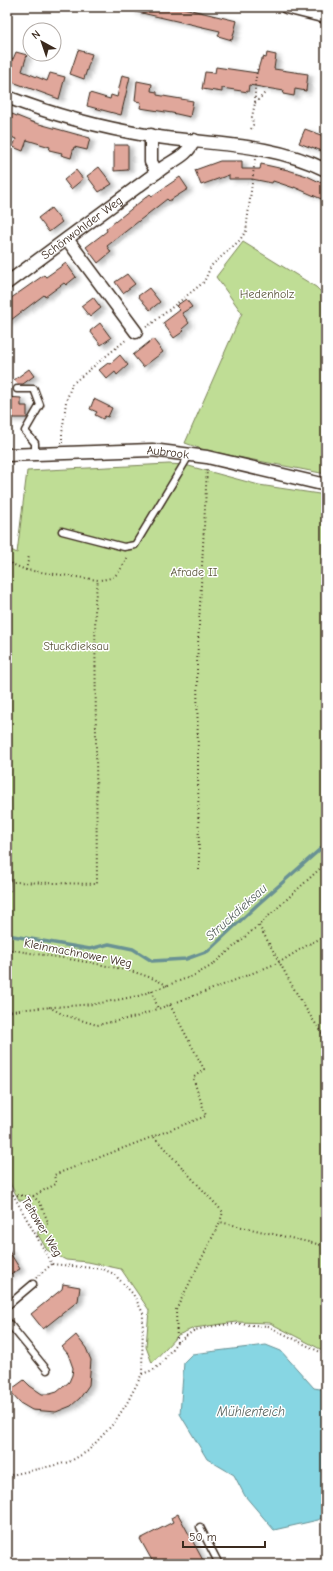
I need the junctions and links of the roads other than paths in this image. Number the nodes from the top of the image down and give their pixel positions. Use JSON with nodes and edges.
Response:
{"nodes":[{"id":1,"x":286,"y":7,"type":"edge"},
{"id":2,"x":326,"y":17,"type":"edge"},
{"id":3,"x":7,"y":97,"type":"edge"},
{"id":4,"x":151,"y":136,"type":"junction"},
{"id":5,"x":194,"y":140,"type":"junction"},
{"id":6,"x":326,"y":170,"type":"edge"},
{"id":7,"x":157,"y":172,"type":"junction"},
{"id":8,"x":67,"y":239,"type":"junction"},
{"id":9,"x":7,"y":283,"type":"edge"},
{"id":10,"x":136,"y":332,"type":"road end"},
{"id":11,"x":17,"y":389,"type":"dead end"},
{"id":12,"x":35,"y":453,"type":"junction"},
{"id":13,"x":190,"y":454,"type":"junction"},
{"id":14,"x":7,"y":455,"type":"edge"},
{"id":15,"x":326,"y":485,"type":"edge"},
{"id":16,"x":62,"y":531,"type":"dead end"},
{"id":17,"x":33,"y":1284,"type":"road end"},
{"id":18,"x":7,"y":1306,"type":"edge"},
{"id":19,"x":7,"y":1321,"type":"edge"},
{"id":20,"x":47,"y":1370,"type":"dead end"},
{"id":21,"x":200,"y":1528,"type":"dead end"},
{"id":22,"x":219,"y":1564,"type":"edge"}],
"edges":[{"from":1,"to":2,"type":"street"},
{"from":3,"to":4,"type":"street"},
{"from":4,"to":5,"type":"street"},
{"from":4,"to":7,"type":"street"},
{"from":5,"to":6,"type":"street"},
{"from":5,"to":7,"type":"street","name":"Schönwohlder Weg"},
{"from":7,"to":8,"type":"street","name":"Schönwohlder Weg"},
{"from":8,"to":9,"type":"street","name":"Schönwohlder Weg"},
{"from":8,"to":10,"type":"street"},
{"from":11,"to":12,"type":"lane"},
{"from":12,"to":13,"type":"street","name":"Aubrook"},
{"from":12,"to":14,"type":"street","name":"Aubrook"},
{"from":13,"to":15,"type":"street","name":"Aubrook"},
{"from":13,"to":16,"type":"lane"},
{"from":17,"to":18,"type":"lane"},
{"from":19,"to":20,"type":"lane"},
{"from":21,"to":22,"type":"lane"}]}
